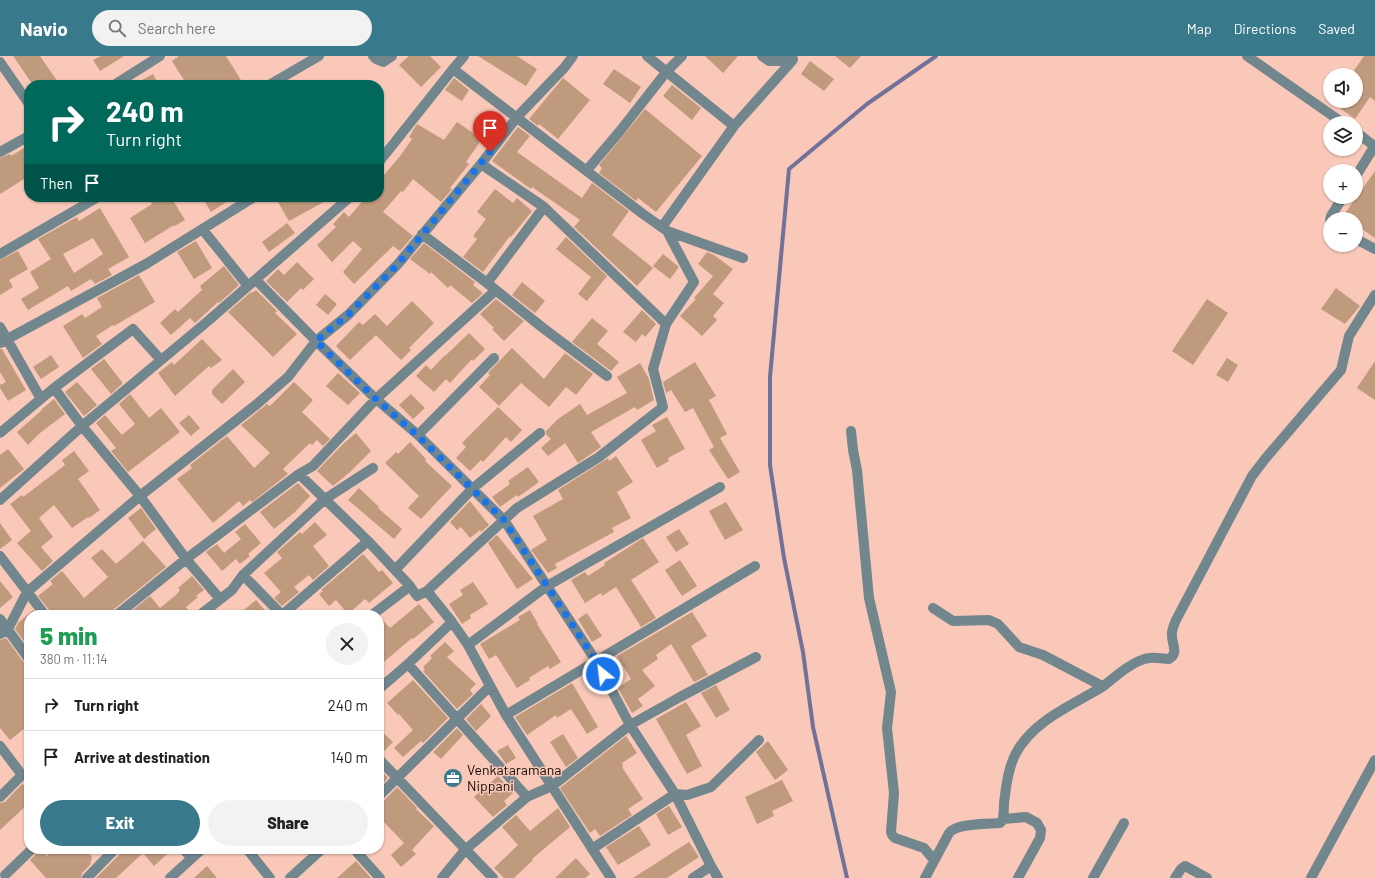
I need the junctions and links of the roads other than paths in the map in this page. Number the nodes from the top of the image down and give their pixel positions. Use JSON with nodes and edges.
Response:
{"nodes":[{"id":1,"x":160,"y":56,"type":"edge"},
{"id":2,"x":319,"y":56,"type":"edge"},
{"id":3,"x":373,"y":56,"type":"edge"},
{"id":4,"x":392,"y":56,"type":"edge"},
{"id":5,"x":464,"y":56,"type":"edge"},
{"id":6,"x":573,"y":56,"type":"edge"},
{"id":7,"x":648,"y":56,"type":"edge"},
{"id":8,"x":682,"y":56,"type":"edge"},
{"id":9,"x":762,"y":56,"type":"edge"},
{"id":10,"x":1248,"y":56,"type":"edge"},
{"id":11,"x":794,"y":58,"type":"edge"},
{"id":12,"x":0,"y":62,"type":"edge"},
{"id":13,"x":453,"y":69,"type":"junction"},
{"id":14,"x":667,"y":71,"type":"junction"},
{"id":15,"x":122,"y":80,"type":"edge"},
{"id":16,"x":278,"y":80,"type":"edge"},
{"id":17,"x":24,"y":97,"type":"edge"},
{"id":18,"x":1333,"y":116,"type":"edge"},
{"id":19,"x":517,"y":117,"type":"junction"},
{"id":20,"x":734,"y":126,"type":"junction"},
{"id":21,"x":1363,"y":137,"type":"edge"},
{"id":22,"x":24,"y":139,"type":"edge"},
{"id":23,"x":0,"y":152,"type":"edge"},
{"id":24,"x":384,"y":156,"type":"edge"},
{"id":25,"x":481,"y":164,"type":"junction"},
{"id":26,"x":1363,"y":165,"type":"edge"},
{"id":27,"x":587,"y":170,"type":"junction"},
{"id":28,"x":89,"y":202,"type":"edge"},
{"id":29,"x":246,"y":202,"type":"edge"},
{"id":30,"x":344,"y":202,"type":"edge"},
{"id":31,"x":544,"y":207,"type":"junction"},
{"id":32,"x":664,"y":229,"type":"junction"},
{"id":33,"x":203,"y":230,"type":"junction"},
{"id":34,"x":422,"y":234,"type":"junction"},
{"id":35,"x":1363,"y":243,"type":"edge"},
{"id":36,"x":1375,"y":250,"type":"edge"},
{"id":37,"x":0,"y":254,"type":"edge"},
{"id":38,"x":743,"y":258,"type":"dead end"},
{"id":39,"x":252,"y":283,"type":"junction"},
{"id":40,"x":487,"y":283,"type":"junction"},
{"id":41,"x":496,"y":290,"type":"junction"},
{"id":42,"x":1375,"y":295,"type":"edge"},
{"id":43,"x":666,"y":324,"type":"junction"},
{"id":44,"x":0,"y":327,"type":"edge"},
{"id":45,"x":4,"y":341,"type":"edge"},
{"id":46,"x":316,"y":341,"type":"junction"},
{"id":47,"x":494,"y":358,"type":"dead end"},
{"id":48,"x":161,"y":360,"type":"junction"},
{"id":49,"x":607,"y":376,"type":"dead end"},
{"id":50,"x":54,"y":388,"type":"junction"},
{"id":51,"x":41,"y":399,"type":"junction"},
{"id":52,"x":376,"y":399,"type":"junction"},
{"id":53,"x":82,"y":426,"type":"junction"},
{"id":54,"x":851,"y":431,"type":"dead end"},
{"id":55,"x":0,"y":433,"type":"edge"},
{"id":56,"x":540,"y":433,"type":"dead end"},
{"id":57,"x":418,"y":436,"type":"junction"},
{"id":58,"x":374,"y":468,"type":"dead end"},
{"id":59,"x":299,"y":474,"type":"junction"},
{"id":60,"x":720,"y":487,"type":"dead end"},
{"id":61,"x":472,"y":489,"type":"junction"},
{"id":62,"x":140,"y":496,"type":"junction"},
{"id":63,"x":325,"y":499,"type":"junction"},
{"id":64,"x":0,"y":500,"type":"edge"},
{"id":65,"x":504,"y":520,"type":"junction"},
{"id":66,"x":368,"y":541,"type":"junction"},
{"id":67,"x":0,"y":556,"type":"edge"},
{"id":68,"x":186,"y":559,"type":"junction"},
{"id":69,"x":755,"y":566,"type":"dead end"},
{"id":70,"x":395,"y":570,"type":"junction"},
{"id":71,"x":243,"y":575,"type":"junction"},
{"id":72,"x":410,"y":586,"type":"junction"},
{"id":73,"x":547,"y":586,"type":"junction"},
{"id":74,"x":427,"y":591,"type":"junction"},
{"id":75,"x":27,"y":592,"type":"junction"},
{"id":76,"x":220,"y":599,"type":"junction"},
{"id":77,"x":933,"y":608,"type":"dead end"},
{"id":78,"x":41,"y":610,"type":"edge"},
{"id":79,"x":123,"y":610,"type":"edge"},
{"id":80,"x":206,"y":610,"type":"edge"},
{"id":81,"x":277,"y":610,"type":"edge"},
{"id":82,"x":288,"y":610,"type":"edge"},
{"id":83,"x":379,"y":610,"type":"edge"},
{"id":84,"x":0,"y":619,"type":"edge"},
{"id":85,"x":452,"y":622,"type":"junction"},
{"id":86,"x":4,"y":631,"type":"edge"},
{"id":87,"x":468,"y":645,"type":"junction"},
{"id":88,"x":24,"y":653,"type":"edge"},
{"id":89,"x":756,"y":657,"type":"dead end"},
{"id":90,"x":596,"y":661,"type":"junction"},
{"id":91,"x":408,"y":664,"type":"junction"},
{"id":92,"x":384,"y":685,"type":"edge"},
{"id":93,"x":490,"y":686,"type":"junction"},
{"id":94,"x":1102,"y":686,"type":"junction"},
{"id":95,"x":506,"y":714,"type":"junction"},
{"id":96,"x":456,"y":718,"type":"junction"},
{"id":97,"x":630,"y":725,"type":"junction"},
{"id":98,"x":759,"y":740,"type":"dead end"},
{"id":99,"x":0,"y":746,"type":"edge"},
{"id":100,"x":1375,"y":760,"type":"edge"},
{"id":101,"x":384,"y":765,"type":"edge"},
{"id":102,"x":24,"y":771,"type":"edge"},
{"id":103,"x":24,"y":773,"type":"edge"},
{"id":104,"x":397,"y":779,"type":"junction"},
{"id":105,"x":552,"y":786,"type":"junction"},
{"id":106,"x":384,"y":791,"type":"edge"},
{"id":107,"x":675,"y":794,"type":"junction"},
{"id":108,"x":0,"y":797,"type":"edge"},
{"id":109,"x":527,"y":797,"type":"junction"},
{"id":110,"x":1003,"y":819,"type":"junction"},
{"id":111,"x":1124,"y":823,"type":"dead end"},
{"id":112,"x":465,"y":850,"type":"junction"},
{"id":113,"x":592,"y":850,"type":"junction"},
{"id":114,"x":26,"y":854,"type":"edge"},
{"id":115,"x":109,"y":854,"type":"edge"},
{"id":116,"x":187,"y":854,"type":"edge"},
{"id":117,"x":196,"y":854,"type":"edge"},
{"id":118,"x":251,"y":854,"type":"edge"},
{"id":119,"x":316,"y":854,"type":"edge"},
{"id":120,"x":358,"y":854,"type":"edge"},
{"id":121,"x":191,"y":858,"type":"junction"},
{"id":122,"x":934,"y":860,"type":"junction"},
{"id":123,"x":711,"y":866,"type":"junction"},
{"id":124,"x":4,"y":874,"type":"edge"},
{"id":125,"x":607,"y":876,"type":"edge"},
{"id":126,"x":87,"y":878,"type":"edge"},
{"id":127,"x":170,"y":878,"type":"edge"},
{"id":128,"x":270,"y":878,"type":"edge"},
{"id":129,"x":290,"y":878,"type":"edge"},
{"id":130,"x":380,"y":878,"type":"edge"},
{"id":131,"x":442,"y":878,"type":"edge"},
{"id":132,"x":493,"y":878,"type":"edge"},
{"id":133,"x":693,"y":878,"type":"edge"},
{"id":134,"x":718,"y":878,"type":"edge"},
{"id":135,"x":926,"y":878,"type":"edge"},
{"id":136,"x":1018,"y":878,"type":"edge"},
{"id":137,"x":1093,"y":878,"type":"edge"},
{"id":138,"x":1175,"y":878,"type":"edge"},
{"id":139,"x":1208,"y":878,"type":"edge"},
{"id":140,"x":1311,"y":878,"type":"edge"}],
"edges":[{"from":1,"to":15,"type":"street"},
{"from":2,"to":16,"type":"street"},
{"from":3,"to":4,"type":"street"},
{"from":5,"to":13,"type":"street"},
{"from":6,"to":19,"type":"street"},
{"from":7,"to":14,"type":"street"},
{"from":8,"to":14,"type":"street"},
{"from":9,"to":11,"type":"street"},
{"from":10,"to":18,"type":"street"},
{"from":11,"to":20,"type":"street"},
{"from":12,"to":17,"type":"street"},
{"from":13,"to":19,"type":"street"},
{"from":13,"to":24,"type":"street"},
{"from":14,"to":20,"type":"street"},
{"from":14,"to":27,"type":"street"},
{"from":19,"to":25,"type":"street"},
{"from":19,"to":27,"type":"street"},
{"from":20,"to":32,"type":"street"},
{"from":21,"to":26,"type":"street"},
{"from":22,"to":23,"type":"street"},
{"from":25,"to":31,"type":"street"},
{"from":25,"to":34,"type":"street"},
{"from":27,"to":32,"type":"street"},
{"from":28,"to":37,"type":"street"},
{"from":29,"to":33,"type":"street"},
{"from":30,"to":39,"type":"street"},
{"from":31,"to":40,"type":"street"},
{"from":31,"to":43,"type":"street"},
{"from":32,"to":38,"type":"street"},
{"from":32,"to":43,"type":"street"},
{"from":33,"to":39,"type":"street"},
{"from":33,"to":45,"type":"street"},
{"from":34,"to":40,"type":"street"},
{"from":34,"to":46,"type":"street"},
{"from":35,"to":36,"type":"street"},
{"from":39,"to":46,"type":"street"},
{"from":39,"to":48,"type":"street"},
{"from":40,"to":41,"type":"street"},
{"from":41,"to":49,"type":"street"},
{"from":41,"to":52,"type":"street"},
{"from":42,"to":94,"type":"street"},
{"from":43,"to":65,"type":"street"},
{"from":44,"to":45,"type":"street"},
{"from":45,"to":51,"type":"street"},
{"from":46,"to":52,"type":"street"},
{"from":46,"to":62,"type":"street"},
{"from":47,"to":57,"type":"street"},
{"from":48,"to":50,"type":"street"},
{"from":48,"to":53,"type":"street"},
{"from":50,"to":51,"type":"street"},
{"from":50,"to":53,"type":"street"},
{"from":51,"to":55,"type":"street"},
{"from":52,"to":57,"type":"street"},
{"from":52,"to":59,"type":"street"},
{"from":53,"to":62,"type":"street"},
{"from":53,"to":64,"type":"street"},
{"from":54,"to":122,"type":"street"},
{"from":56,"to":61,"type":"street"},
{"from":57,"to":61,"type":"street"},
{"from":58,"to":63,"type":"street"},
{"from":59,"to":63,"type":"street"},
{"from":59,"to":68,"type":"street"},
{"from":60,"to":73,"type":"street"},
{"from":61,"to":65,"type":"street"},
{"from":61,"to":70,"type":"street"},
{"from":62,"to":68,"type":"street"},
{"from":62,"to":75,"type":"street"},
{"from":63,"to":66,"type":"street"},
{"from":63,"to":71,"type":"street"},
{"from":65,"to":73,"type":"street"},
{"from":65,"to":74,"type":"street"},
{"from":66,"to":70,"type":"street"},
{"from":66,"to":82,"type":"street"},
{"from":67,"to":75,"type":"street"},
{"from":68,"to":76,"type":"street"},
{"from":68,"to":79,"type":"street"},
{"from":69,"to":90,"type":"street"},
{"from":70,"to":72,"type":"street"},
{"from":71,"to":76,"type":"street"},
{"from":71,"to":81,"type":"street"},
{"from":72,"to":74,"type":"street"},
{"from":72,"to":83,"type":"street"},
{"from":73,"to":87,"type":"street"},
{"from":73,"to":90,"type":"street"},
{"from":74,"to":85,"type":"street"},
{"from":75,"to":78,"type":"street"},
{"from":75,"to":86,"type":"street"},
{"from":76,"to":80,"type":"street"},
{"from":77,"to":94,"type":"street"},
{"from":84,"to":86,"type":"street"},
{"from":85,"to":87,"type":"street"},
{"from":85,"to":91,"type":"street"},
{"from":86,"to":88,"type":"street"},
{"from":87,"to":93,"type":"street"},
{"from":89,"to":97,"type":"street"},
{"from":90,"to":95,"type":"street"},
{"from":90,"to":97,"type":"street"},
{"from":91,"to":92,"type":"street"},
{"from":91,"to":96,"type":"street"},
{"from":93,"to":95,"type":"street"},
{"from":93,"to":96,"type":"street"},
{"from":94,"to":110,"type":"street"},
{"from":95,"to":105,"type":"street"},
{"from":96,"to":104,"type":"street"},
{"from":96,"to":109,"type":"street"},
{"from":97,"to":105,"type":"street"},
{"from":97,"to":107,"type":"street"},
{"from":98,"to":107,"type":"street"},
{"from":99,"to":102,"type":"street"},
{"from":100,"to":140,"type":"street"},
{"from":101,"to":104,"type":"street"},
{"from":103,"to":108,"type":"street"},
{"from":104,"to":106,"type":"street"},
{"from":104,"to":112,"type":"street"},
{"from":105,"to":109,"type":"street"},
{"from":105,"to":113,"type":"street"},
{"from":107,"to":113,"type":"street"},
{"from":107,"to":123,"type":"street"},
{"from":109,"to":112,"type":"street"},
{"from":110,"to":122,"type":"street"},
{"from":110,"to":136,"type":"street"},
{"from":111,"to":137,"type":"street"},
{"from":112,"to":131,"type":"street"},
{"from":112,"to":132,"type":"street"},
{"from":113,"to":125,"type":"street"},
{"from":114,"to":124,"type":"street"},
{"from":115,"to":126,"type":"street"},
{"from":116,"to":121,"type":"street"},
{"from":117,"to":121,"type":"street"},
{"from":118,"to":128,"type":"street"},
{"from":119,"to":129,"type":"street"},
{"from":120,"to":130,"type":"street"},
{"from":121,"to":127,"type":"street"},
{"from":122,"to":135,"type":"street"},
{"from":123,"to":133,"type":"street"},
{"from":123,"to":134,"type":"street"},
{"from":138,"to":139,"type":"street"}]}
